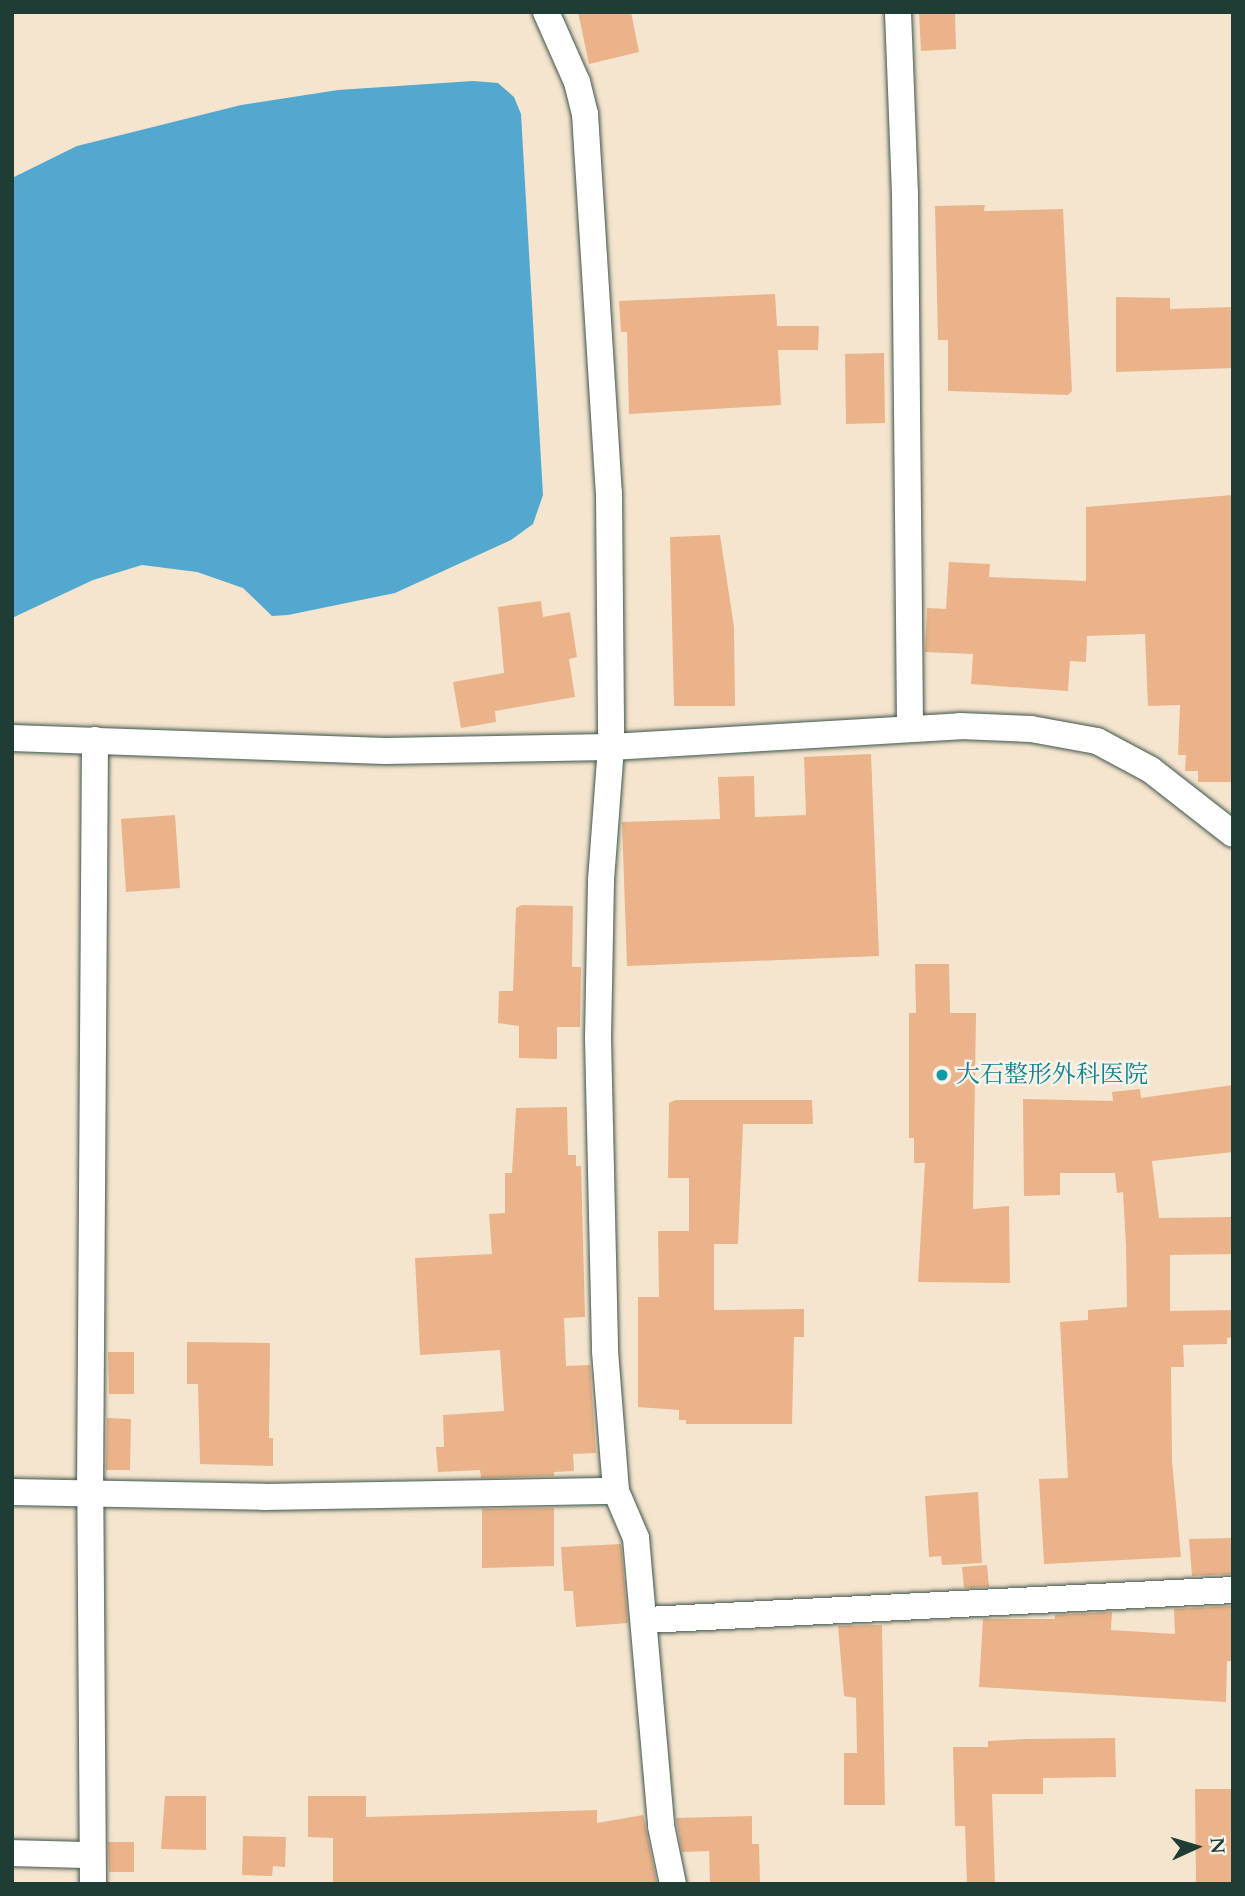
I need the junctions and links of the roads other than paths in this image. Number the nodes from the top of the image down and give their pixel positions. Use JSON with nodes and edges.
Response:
{"nodes":[{"id":1,"x":545,"y":12,"type":"edge"},
{"id":2,"x":898,"y":12,"type":"edge"},
{"id":3,"x":909,"y":729,"type":"junction"},
{"id":4,"x":12,"y":738,"type":"edge"},
{"id":5,"x":95,"y":740,"type":"junction"},
{"id":6,"x":611,"y":747,"type":"junction"},
{"id":7,"x":1233,"y":834,"type":"edge"},
{"id":8,"x":616,"y":1491,"type":"junction"},
{"id":9,"x":12,"y":1492,"type":"edge"},
{"id":10,"x":90,"y":1494,"type":"junction"},
{"id":11,"x":1233,"y":1590,"type":"edge"},
{"id":12,"x":647,"y":1620,"type":"junction"},
{"id":13,"x":12,"y":1853,"type":"edge"},
{"id":14,"x":91,"y":1855,"type":"junction"},
{"id":15,"x":93,"y":1884,"type":"edge"},
{"id":16,"x":673,"y":1884,"type":"edge"}],
"edges":[{"from":1,"to":6,"type":"street"},
{"from":2,"to":3,"type":"street"},
{"from":3,"to":6,"type":"street"},
{"from":3,"to":7,"type":"street"},
{"from":4,"to":5,"type":"street"},
{"from":5,"to":6,"type":"street"},
{"from":5,"to":10,"type":"street"},
{"from":6,"to":8,"type":"street"},
{"from":8,"to":10,"type":"street"},
{"from":8,"to":12,"type":"street"},
{"from":9,"to":10,"type":"street"},
{"from":10,"to":14,"type":"street"},
{"from":11,"to":12,"type":"street"},
{"from":12,"to":16,"type":"street"},
{"from":13,"to":14,"type":"street"},
{"from":14,"to":15,"type":"street"}]}
